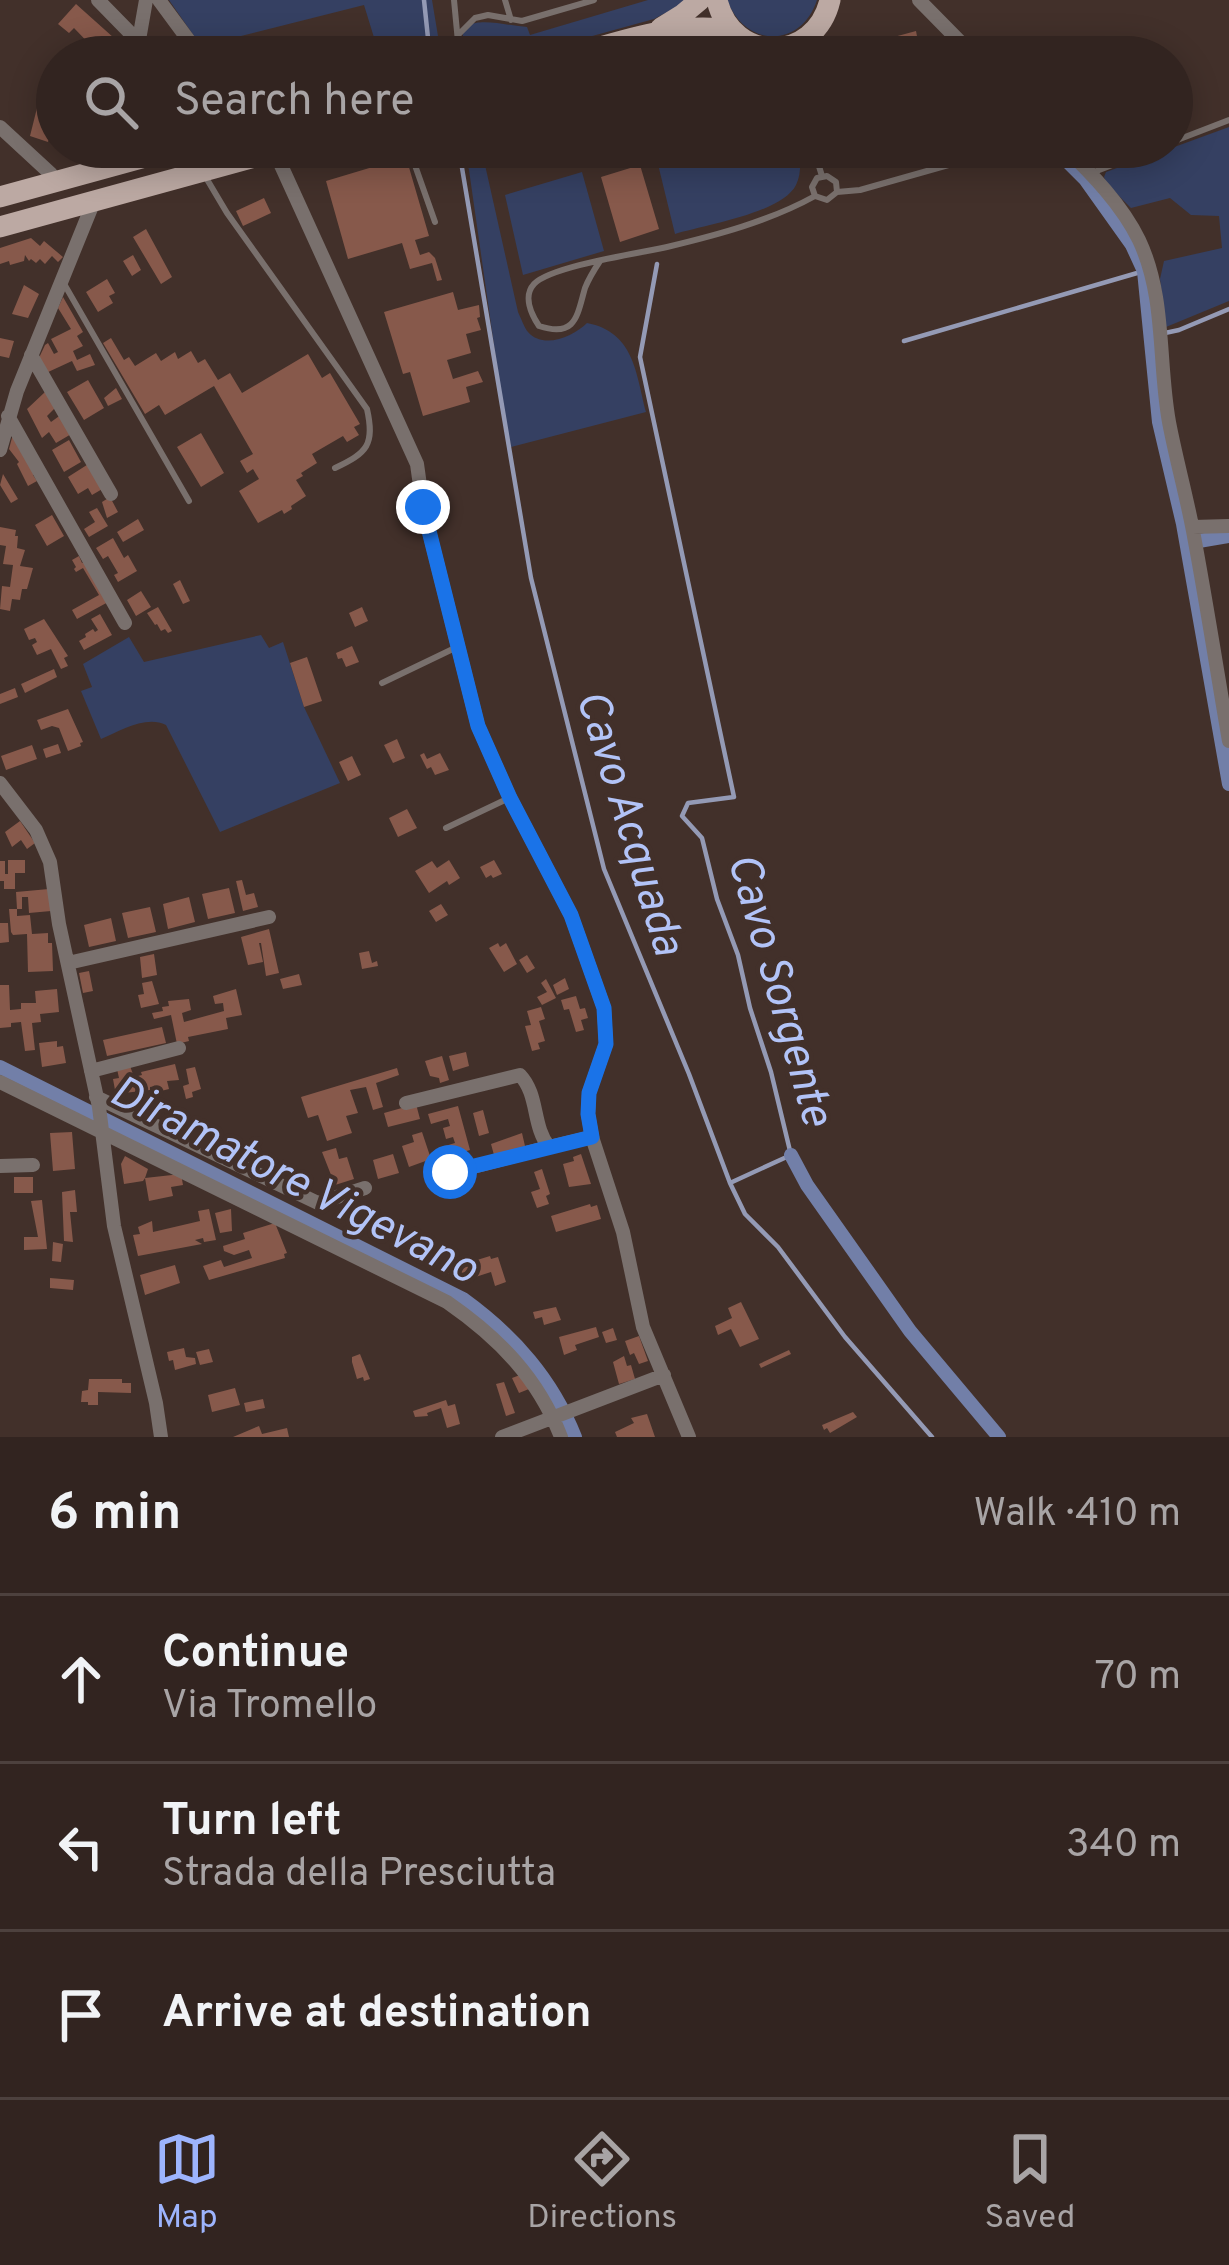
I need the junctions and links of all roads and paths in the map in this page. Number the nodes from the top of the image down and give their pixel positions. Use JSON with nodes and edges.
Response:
{"nodes":[{"id":1,"x":98,"y":0,"type":"edge"},
{"id":2,"x":146,"y":0,"type":"edge"},
{"id":3,"x":159,"y":0,"type":"edge"},
{"id":4,"x":454,"y":0,"type":"edge"},
{"id":5,"x":505,"y":0,"type":"edge"},
{"id":6,"x":594,"y":0,"type":"edge"},
{"id":7,"x":700,"y":0,"type":"edge"},
{"id":8,"x":717,"y":0,"type":"edge"},
{"id":9,"x":920,"y":0,"type":"edge"},
{"id":10,"x":828,"y":10,"type":"edge"},
{"id":11,"x":511,"y":20,"type":"junction"},
{"id":12,"x":731,"y":30,"type":"junction"},
{"id":13,"x":644,"y":35,"type":"junction"},
{"id":14,"x":127,"y":36,"type":"edge"},
{"id":15,"x":140,"y":36,"type":"edge"},
{"id":16,"x":186,"y":36,"type":"edge"},
{"id":17,"x":458,"y":36,"type":"edge"},
{"id":18,"x":460,"y":36,"type":"edge"},
{"id":19,"x":640,"y":36,"type":"edge"},
{"id":20,"x":738,"y":36,"type":"edge"},
{"id":21,"x":801,"y":36,"type":"edge"},
{"id":22,"x":812,"y":36,"type":"edge"},
{"id":23,"x":955,"y":36,"type":"edge"},
{"id":24,"x":1229,"y":120,"type":"edge"},
{"id":25,"x":0,"y":127,"type":"edge"},
{"id":26,"x":1193,"y":134,"type":"edge"},
{"id":27,"x":36,"y":160,"type":"edge"},
{"id":28,"x":44,"y":168,"type":"edge"},
{"id":29,"x":83,"y":168,"type":"edge"},
{"id":30,"x":160,"y":168,"type":"edge"},
{"id":31,"x":219,"y":168,"type":"edge"},
{"id":32,"x":288,"y":168,"type":"edge"},
{"id":33,"x":416,"y":168,"type":"edge"},
{"id":34,"x":820,"y":168,"type":"edge"},
{"id":35,"x":938,"y":168,"type":"edge"},
{"id":36,"x":1086,"y":168,"type":"edge"},
{"id":37,"x":1104,"y":168,"type":"edge"},
{"id":38,"x":203,"y":171,"type":"junction"},
{"id":39,"x":1091,"y":173,"type":"junction"},
{"id":40,"x":51,"y":174,"type":"dead end"},
{"id":41,"x":822,"y":176,"type":"junction"},
{"id":42,"x":837,"y":192,"type":"junction"},
{"id":43,"x":815,"y":196,"type":"junction"},
{"id":44,"x":0,"y":197,"type":"edge"},
{"id":45,"x":94,"y":201,"type":"junction"},
{"id":46,"x":0,"y":212,"type":"edge"},
{"id":47,"x":54,"y":212,"type":"junction"},
{"id":48,"x":435,"y":222,"type":"dead end"},
{"id":49,"x":0,"y":226,"type":"edge"},
{"id":50,"x":74,"y":246,"type":"junction"},
{"id":51,"x":600,"y":261,"type":"junction"},
{"id":52,"x":61,"y":279,"type":"junction"},
{"id":53,"x":32,"y":355,"type":"junction"},
{"id":54,"x":8,"y":391,"type":"edge"},
{"id":55,"x":8,"y":416,"type":"junction"},
{"id":56,"x":0,"y":450,"type":"edge"},
{"id":57,"x":335,"y":469,"type":"dead end"},
{"id":58,"x":111,"y":494,"type":"dead end"},
{"id":59,"x":189,"y":501,"type":"dead end"},
{"id":60,"x":1229,"y":526,"type":"edge"},
{"id":61,"x":1194,"y":537,"type":"junction"},
{"id":62,"x":125,"y":623,"type":"dead end"},
{"id":63,"x":457,"y":647,"type":"junction"},
{"id":64,"x":382,"y":683,"type":"dead end"},
{"id":65,"x":1229,"y":740,"type":"edge"},
{"id":66,"x":0,"y":783,"type":"edge"},
{"id":67,"x":510,"y":798,"type":"junction"},
{"id":68,"x":446,"y":828,"type":"dead end"},
{"id":69,"x":269,"y":917,"type":"dead end"},
{"id":70,"x":68,"y":963,"type":"junction"},
{"id":71,"x":178,"y":1048,"type":"dead end"},
{"id":72,"x":91,"y":1071,"type":"junction"},
{"id":73,"x":0,"y":1082,"type":"edge"},
{"id":74,"x":98,"y":1102,"type":"junction"},
{"id":75,"x":406,"y":1103,"type":"dead end"},
{"id":76,"x":100,"y":1129,"type":"junction"},
{"id":77,"x":592,"y":1137,"type":"junction"},
{"id":78,"x":549,"y":1147,"type":"junction"},
{"id":79,"x":34,"y":1165,"type":"dead end"},
{"id":80,"x":0,"y":1166,"type":"edge"},
{"id":81,"x":450,"y":1172,"type":"dead end"},
{"id":82,"x":365,"y":1188,"type":"dead end"},
{"id":83,"x":664,"y":1375,"type":"junction"},
{"id":84,"x":562,"y":1415,"type":"junction"},
{"id":85,"x":161,"y":1437,"type":"edge"},
{"id":86,"x":502,"y":1437,"type":"edge"},
{"id":87,"x":561,"y":1437,"type":"edge"},
{"id":88,"x":689,"y":1437,"type":"edge"}],
"edges":[{"from":1,"to":14,"type":"street"},
{"from":2,"to":15,"type":"street"},
{"from":3,"to":16,"type":"street"},
{"from":4,"to":17,"type":"lane"},
{"from":5,"to":11,"type":"lane"},
{"from":6,"to":11,"type":"lane"},
{"from":7,"to":13,"type":"main road"},
{"from":8,"to":12,"type":"main road"},
{"from":9,"to":23,"type":"street"},
{"from":10,"to":21,"type":"main road"},
{"from":10,"to":22,"type":"lane"},
{"from":11,"to":18,"type":"lane"},
{"from":12,"to":13,"type":"main road"},
{"from":12,"to":20,"type":"main road"},
{"from":13,"to":19,"type":"main road"},
{"from":24,"to":26,"type":"lane"},
{"from":25,"to":27,"type":"street"},
{"from":28,"to":40,"type":"street"},
{"from":29,"to":44,"type":"main road"},
{"from":30,"to":46,"type":"main road"},
{"from":31,"to":38,"type":"main road"},
{"from":32,"to":63,"type":"street"},
{"from":33,"to":48,"type":"lane"},
{"from":34,"to":41,"type":"lane"},
{"from":35,"to":42,"type":"lane"},
{"from":36,"to":39,"type":"street"},
{"from":37,"to":39,"type":"lane"},
{"from":38,"to":45,"type":"main road"},
{"from":38,"to":57,"type":"lane"},
{"from":39,"to":61,"type":"street"},
{"from":41,"to":42,"type":"lane"},
{"from":41,"to":43,"type":"lane"},
{"from":42,"to":43,"type":"lane"},
{"from":43,"to":51,"type":"lane"},
{"from":45,"to":47,"type":"main road"},
{"from":45,"to":50,"type":"street"},
{"from":47,"to":49,"type":"main road"},
{"from":47,"to":50,"type":"street"},
{"from":50,"to":52,"type":"street"},
{"from":51,"to":51,"type":"lane"},
{"from":52,"to":53,"type":"street"},
{"from":52,"to":59,"type":"lane"},
{"from":53,"to":54,"type":"street"},
{"from":53,"to":58,"type":"street"},
{"from":54,"to":55,"type":"street"},
{"from":55,"to":56,"type":"street"},
{"from":55,"to":62,"type":"street"},
{"from":60,"to":61,"type":"street"},
{"from":61,"to":65,"type":"street"},
{"from":63,"to":64,"type":"lane"},
{"from":63,"to":67,"type":"street"},
{"from":66,"to":70,"type":"street"},
{"from":67,"to":68,"type":"lane"},
{"from":67,"to":77,"type":"street"},
{"from":69,"to":70,"type":"street"},
{"from":70,"to":72,"type":"street"},
{"from":71,"to":72,"type":"street"},
{"from":72,"to":74,"type":"street"},
{"from":73,"to":76,"type":"street"},
{"from":74,"to":76,"type":"street"},
{"from":74,"to":82,"type":"street"},
{"from":75,"to":78,"type":"street"},
{"from":76,"to":84,"type":"street"},
{"from":76,"to":85,"type":"street"},
{"from":77,"to":78,"type":"street"},
{"from":77,"to":83,"type":"street"},
{"from":78,"to":81,"type":"street"},
{"from":79,"to":80,"type":"street"},
{"from":83,"to":84,"type":"street"},
{"from":83,"to":88,"type":"street"},
{"from":84,"to":86,"type":"street"},
{"from":84,"to":87,"type":"street"}]}
